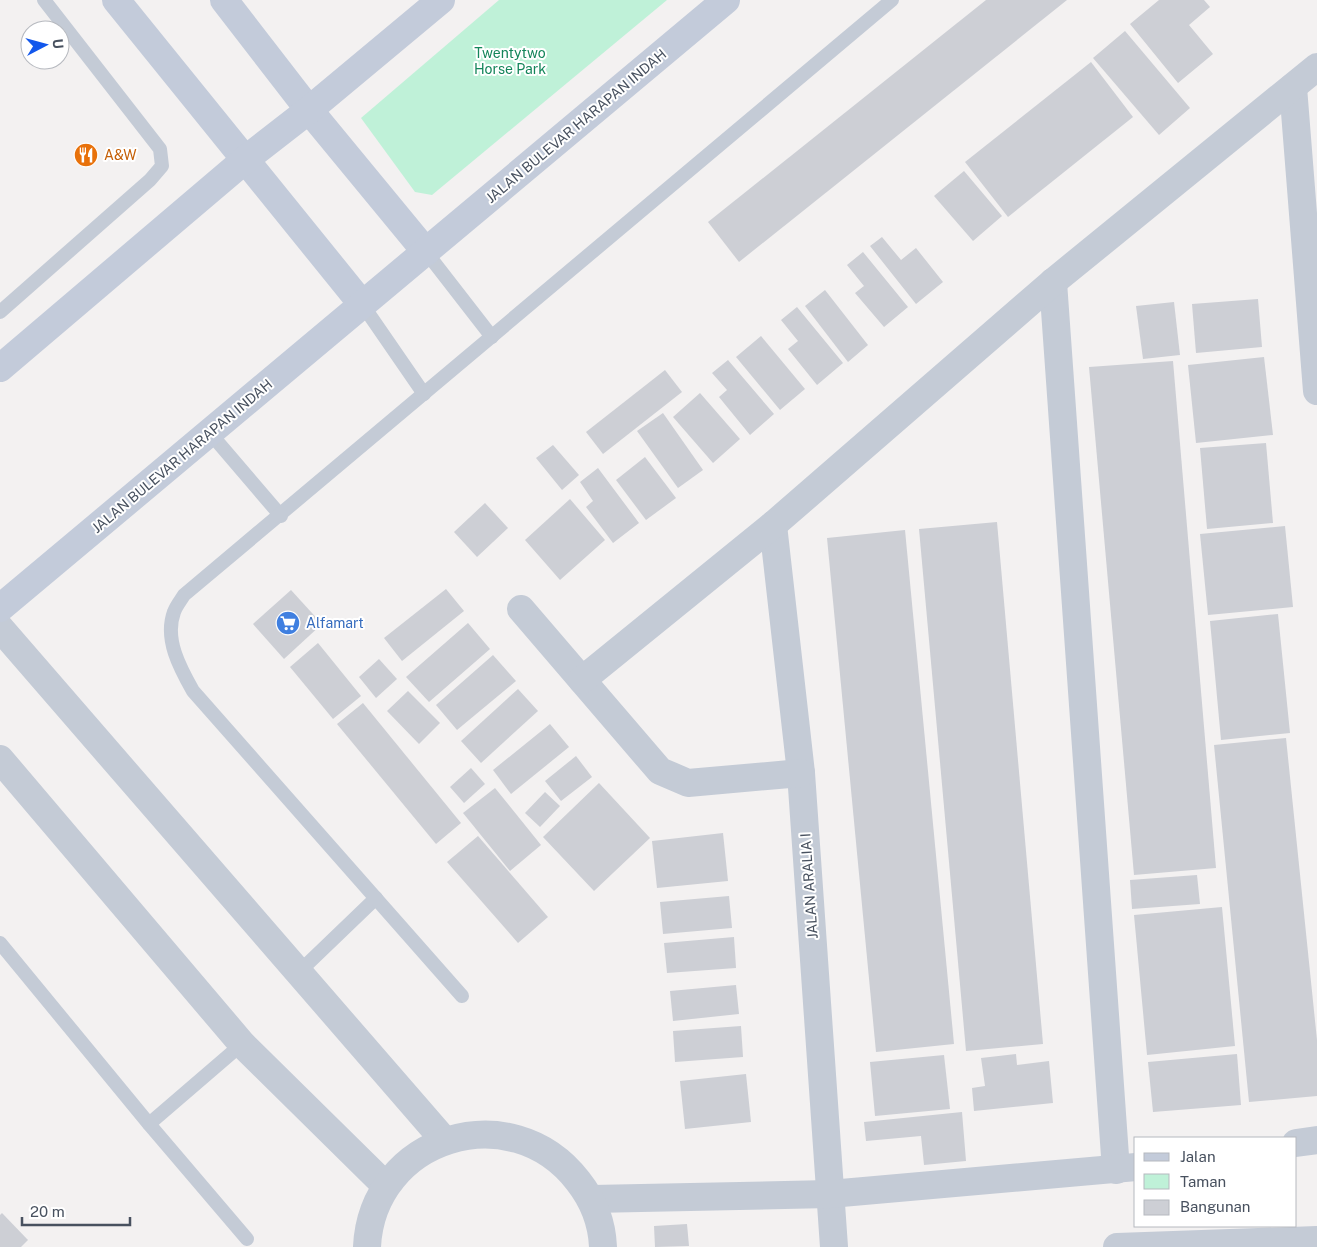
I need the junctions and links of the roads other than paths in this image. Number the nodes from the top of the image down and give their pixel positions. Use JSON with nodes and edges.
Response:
{"nodes":[{"id":1,"x":44,"y":0,"type":"edge"},
{"id":2,"x":116,"y":0,"type":"edge"},
{"id":3,"x":224,"y":0,"type":"edge"},
{"id":4,"x":441,"y":0,"type":"edge"},
{"id":5,"x":726,"y":0,"type":"edge"},
{"id":6,"x":892,"y":0,"type":"edge"},
{"id":7,"x":1317,"y":67,"type":"edge"},
{"id":8,"x":1293,"y":87,"type":"junction"},
{"id":9,"x":309,"y":110,"type":"junction"},
{"id":10,"x":246,"y":159,"type":"junction"},
{"id":11,"x":426,"y":252,"type":"junction"},
{"id":12,"x":1053,"y":282,"type":"junction"},
{"id":13,"x":362,"y":304,"type":"junction"},
{"id":14,"x":0,"y":312,"type":"edge"},
{"id":15,"x":492,"y":337,"type":"junction"},
{"id":16,"x":0,"y":368,"type":"edge"},
{"id":17,"x":1317,"y":391,"type":"edge"},
{"id":18,"x":424,"y":394,"type":"junction"},
{"id":19,"x":210,"y":433,"type":"junction"},
{"id":20,"x":281,"y":516,"type":"junction"},
{"id":21,"x":773,"y":525,"type":"junction"},
{"id":22,"x":0,"y":608,"type":"edge"},
{"id":23,"x":521,"y":609,"type":"dead end"},
{"id":24,"x":0,"y":628,"type":"edge"},
{"id":25,"x":582,"y":680,"type":"junction"},
{"id":26,"x":0,"y":759,"type":"edge"},
{"id":27,"x":801,"y":773,"type":"junction"},
{"id":28,"x":376,"y":898,"type":"junction"},
{"id":29,"x":0,"y":942,"type":"edge"},
{"id":30,"x":299,"y":972,"type":"junction"},
{"id":31,"x":462,"y":996,"type":"dead end"},
{"id":32,"x":242,"y":1044,"type":"junction"},
{"id":33,"x":149,"y":1124,"type":"junction"},
{"id":34,"x":444,"y":1140,"type":"junction"},
{"id":35,"x":1317,"y":1140,"type":"edge"},
{"id":36,"x":1297,"y":1143,"type":"edge"},
{"id":37,"x":1126,"y":1169,"type":"edge"},
{"id":38,"x":385,"y":1185,"type":"junction"},
{"id":39,"x":830,"y":1194,"type":"junction"},
{"id":40,"x":592,"y":1199,"type":"junction"},
{"id":41,"x":247,"y":1239,"type":"dead end"},
{"id":42,"x":1317,"y":1240,"type":"edge"},
{"id":43,"x":367,"y":1247,"type":"edge"},
{"id":44,"x":602,"y":1247,"type":"edge"},
{"id":45,"x":834,"y":1247,"type":"edge"},
{"id":46,"x":1117,"y":1247,"type":"edge"},
{"id":47,"x":1123,"y":1247,"type":"edge"}],
"edges":[{"from":1,"to":14,"type":"lane"},
{"from":2,"to":10,"type":"street"},
{"from":3,"to":9,"type":"street"},
{"from":4,"to":9,"type":"street"},
{"from":5,"to":11,"type":"street","name":"JALAN BULEVAR HARAPAN INDAH"},
{"from":6,"to":15,"type":"lane"},
{"from":7,"to":8,"type":"street"},
{"from":8,"to":12,"type":"street"},
{"from":8,"to":17,"type":"street"},
{"from":9,"to":10,"type":"street"},
{"from":9,"to":11,"type":"street"},
{"from":10,"to":13,"type":"street"},
{"from":10,"to":16,"type":"street"},
{"from":11,"to":13,"type":"street","name":"JALAN BULEVAR HARAPAN INDAH"},
{"from":11,"to":15,"type":"lane"},
{"from":12,"to":21,"type":"street"},
{"from":12,"to":37,"type":"street"},
{"from":13,"to":18,"type":"lane"},
{"from":13,"to":19,"type":"street","name":"JALAN BULEVAR HARAPAN INDAH"},
{"from":15,"to":18,"type":"lane"},
{"from":18,"to":20,"type":"lane"},
{"from":19,"to":20,"type":"lane"},
{"from":19,"to":22,"type":"street","name":"JALAN BULEVAR HARAPAN INDAH"},
{"from":20,"to":28,"type":"lane"},
{"from":21,"to":25,"type":"street"},
{"from":21,"to":27,"type":"street","name":"JALAN ARALIA I"},
{"from":23,"to":25,"type":"street"},
{"from":24,"to":30,"type":"street"},
{"from":25,"to":27,"type":"street"},
{"from":26,"to":32,"type":"street"},
{"from":27,"to":39,"type":"street","name":"JALAN ARALIA I"},
{"from":28,"to":30,"type":"lane"},
{"from":28,"to":31,"type":"lane"},
{"from":29,"to":33,"type":"lane"},
{"from":30,"to":34,"type":"street"},
{"from":32,"to":33,"type":"lane"},
{"from":32,"to":38,"type":"street"},
{"from":33,"to":41,"type":"lane"},
{"from":34,"to":38,"type":"street"},
{"from":34,"to":40,"type":"street"},
{"from":35,"to":36,"type":"street"},
{"from":37,"to":39,"type":"street"},
{"from":38,"to":43,"type":"street"},
{"from":39,"to":40,"type":"street"},
{"from":39,"to":45,"type":"street","name":"JALAN ARALIA I"},
{"from":40,"to":44,"type":"street"},
{"from":42,"to":47,"type":"street"},
{"from":46,"to":47,"type":"street"}]}
